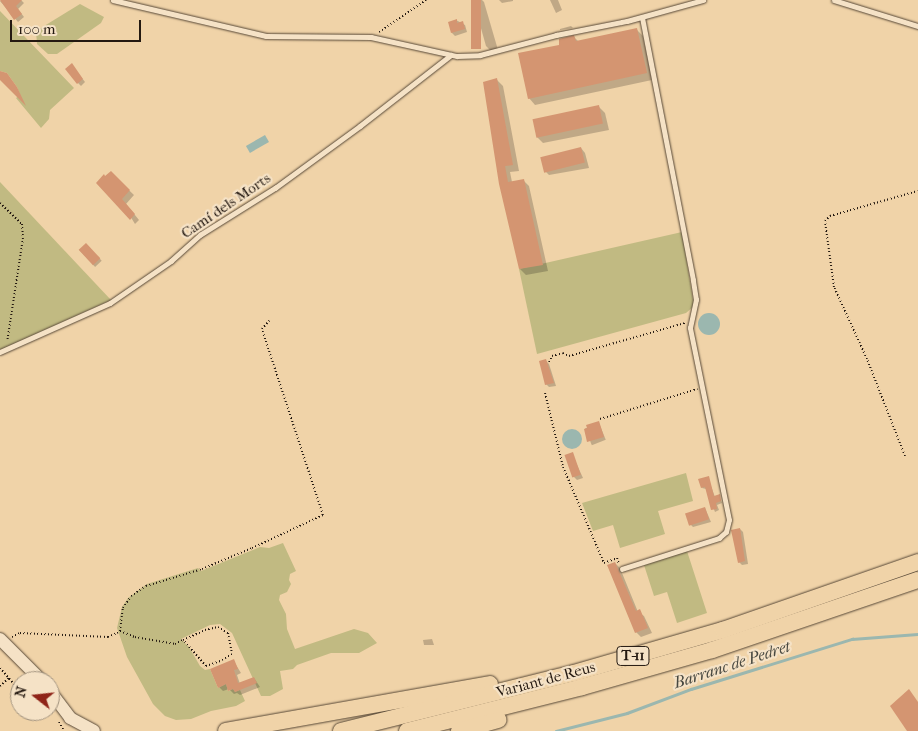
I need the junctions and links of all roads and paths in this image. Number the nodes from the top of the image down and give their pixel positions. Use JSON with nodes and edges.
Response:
{"nodes":[{"id":1,"x":113,"y":0,"type":"edge"},
{"id":2,"x":426,"y":0,"type":"edge"},
{"id":3,"x":703,"y":0,"type":"edge"},
{"id":4,"x":834,"y":0,"type":"edge"},
{"id":5,"x":642,"y":18,"type":"junction"},
{"id":6,"x":918,"y":26,"type":"edge"},
{"id":7,"x":371,"y":37,"type":"junction"},
{"id":8,"x":451,"y":55,"type":"junction"},
{"id":9,"x":918,"y":191,"type":"edge"},
{"id":10,"x":0,"y":202,"type":"edge"},
{"id":11,"x":269,"y":321,"type":"dead end"},
{"id":12,"x":692,"y":321,"type":"junction"},
{"id":13,"x":7,"y":347,"type":"dead end"},
{"id":14,"x":0,"y":352,"type":"edge"},
{"id":15,"x":549,"y":362,"type":"dead end"},
{"id":16,"x":702,"y":388,"type":"junction"},
{"id":17,"x":545,"y":393,"type":"dead end"},
{"id":18,"x":600,"y":418,"type":"dead end"},
{"id":19,"x":905,"y":456,"type":"dead end"},
{"id":20,"x":918,"y":562,"type":"edge"},
{"id":21,"x":622,"y":569,"type":"joint"},
{"id":22,"x":918,"y":580,"type":"edge"},
{"id":23,"x":829,"y":611,"type":"junction"},
{"id":24,"x":723,"y":630,"type":"junction"},
{"id":25,"x":120,"y":631,"type":"junction"},
{"id":26,"x":1,"y":640,"type":"edge"},
{"id":27,"x":183,"y":640,"type":"junction"},
{"id":28,"x":0,"y":668,"type":"edge"},
{"id":29,"x":32,"y":671,"type":"edge"},
{"id":30,"x":9,"y":678,"type":"joint"},
{"id":31,"x":0,"y":686,"type":"edge"},
{"id":32,"x":60,"y":704,"type":"edge"},
{"id":33,"x":70,"y":718,"type":"junction"},
{"id":34,"x":73,"y":731,"type":"edge"},
{"id":35,"x":94,"y":731,"type":"edge"},
{"id":36,"x":226,"y":731,"type":"edge"},
{"id":37,"x":341,"y":731,"type":"edge"},
{"id":38,"x":407,"y":731,"type":"edge"},
{"id":39,"x":459,"y":731,"type":"edge"}],
"edges":[{"from":1,"to":7,"type":"lane"},
{"from":2,"to":7,"type":"path"},
{"from":3,"to":5,"type":"lane"},
{"from":4,"to":6,"type":"lane"},
{"from":5,"to":8,"type":"lane"},
{"from":5,"to":12,"type":"lane"},
{"from":7,"to":8,"type":"lane"},
{"from":8,"to":14,"type":"lane","name":"Camí dels Morts"},
{"from":9,"to":19,"type":"path"},
{"from":10,"to":13,"type":"path"},
{"from":11,"to":25,"type":"path"},
{"from":12,"to":15,"type":"path"},
{"from":12,"to":16,"type":"lane"},
{"from":16,"to":18,"type":"path"},
{"from":16,"to":21,"type":"lane"},
{"from":17,"to":21,"type":"path"},
{"from":20,"to":24,"type":"highway","name":"Variant de Reus","number":"T-11"},
{"from":22,"to":23,"type":"highway","name":"Variant de Reus","number":"T-11"},
{"from":23,"to":38,"type":"highway","name":"Variant de Reus","number":"T-11"},
{"from":23,"to":39,"type":"highway"},
{"from":24,"to":36,"type":"highway"},
{"from":24,"to":37,"type":"highway","name":"Variant de Reus","number":"T-11"},
{"from":25,"to":26,"type":"path"},
{"from":25,"to":27,"type":"path"},
{"from":26,"to":29,"type":"main road"},
{"from":27,"to":27,"type":"path"},
{"from":28,"to":30,"type":"path"},
{"from":30,"to":31,"type":"path"},
{"from":32,"to":33,"type":"main road"},
{"from":33,"to":34,"type":"main road"},
{"from":33,"to":35,"type":"main road"}]}
